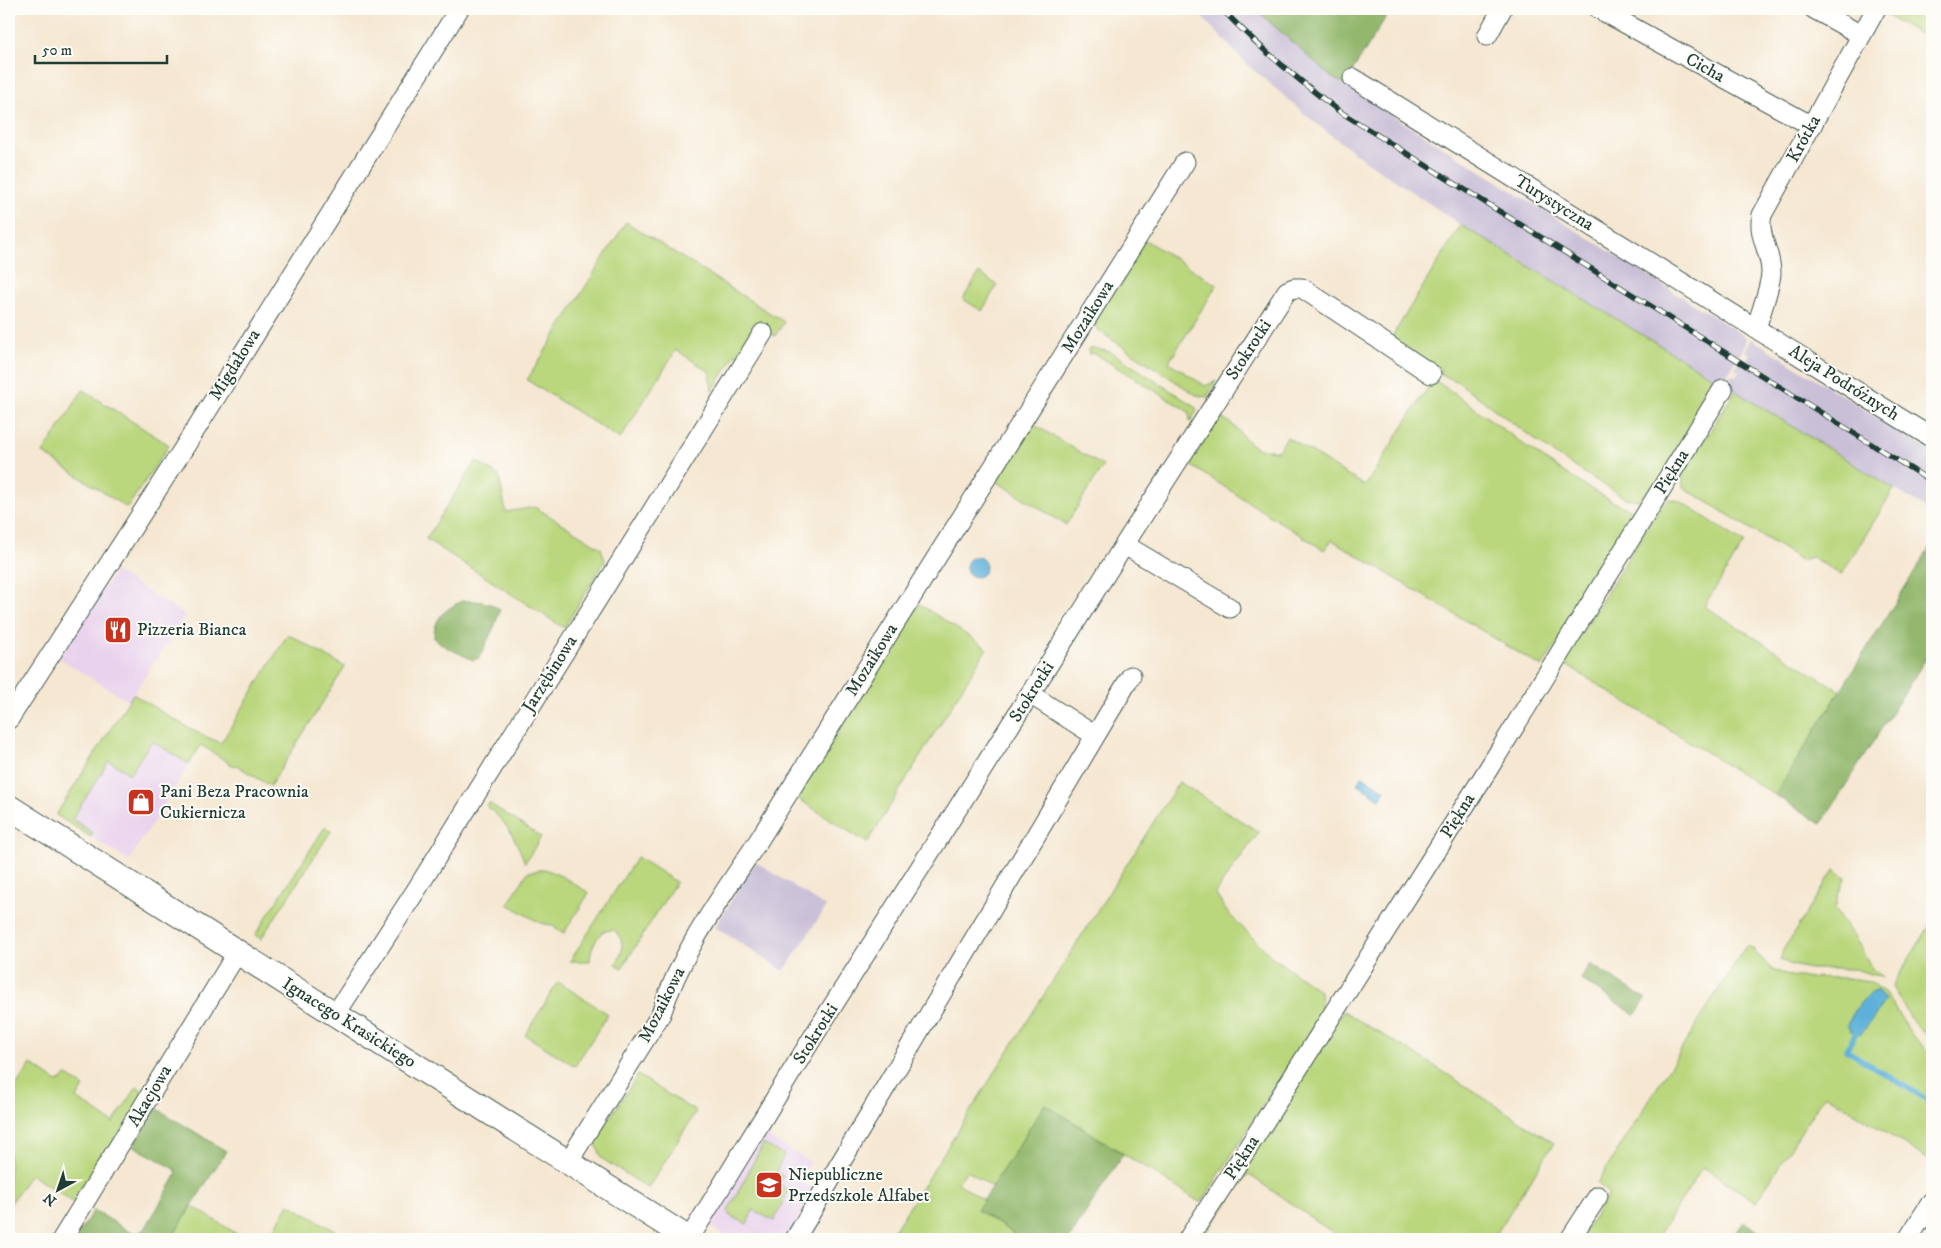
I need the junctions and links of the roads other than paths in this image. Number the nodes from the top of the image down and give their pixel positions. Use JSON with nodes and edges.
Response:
{"nodes":[{"id":1,"x":459,"y":9,"type":"edge"},
{"id":2,"x":1502,"y":9,"type":"edge"},
{"id":3,"x":1598,"y":9,"type":"edge"},
{"id":4,"x":1814,"y":9,"type":"edge"},
{"id":5,"x":1876,"y":9,"type":"edge"},
{"id":6,"x":1861,"y":35,"type":"junction"},
{"id":7,"x":1486,"y":36,"type":"dead end"},
{"id":8,"x":1352,"y":78,"type":"dead end"},
{"id":9,"x":1812,"y":126,"type":"junction"},
{"id":10,"x":1185,"y":162,"type":"dead end"},
{"id":11,"x":1756,"y":329,"type":"junction"},
{"id":12,"x":763,"y":333,"type":"dead end"},
{"id":13,"x":1432,"y":374,"type":"dead end"},
{"id":14,"x":1723,"y":389,"type":"dead end"},
{"id":15,"x":1932,"y":438,"type":"edge"},
{"id":16,"x":1125,"y":545,"type":"junction"},
{"id":17,"x":1230,"y":608,"type":"dead end"},
{"id":18,"x":1131,"y":676,"type":"dead end"},
{"id":19,"x":1030,"y":694,"type":"junction"},
{"id":20,"x":9,"y":719,"type":"edge"},
{"id":21,"x":1094,"y":735,"type":"junction"},
{"id":22,"x":9,"y":807,"type":"edge"},
{"id":23,"x":238,"y":953,"type":"junction"},
{"id":24,"x":335,"y":1015,"type":"junction"},
{"id":25,"x":568,"y":1162,"type":"junction"},
{"id":26,"x":1598,"y":1196,"type":"dead end"},
{"id":27,"x":1932,"y":1201,"type":"edge"},
{"id":28,"x":62,"y":1239,"type":"edge"},
{"id":29,"x":689,"y":1239,"type":"edge"},
{"id":30,"x":795,"y":1239,"type":"edge"},
{"id":31,"x":1188,"y":1239,"type":"edge"},
{"id":32,"x":1570,"y":1239,"type":"edge"},
{"id":33,"x":1908,"y":1239,"type":"edge"}],
"edges":[{"from":1,"to":20,"type":"street","name":"Migdałowa"},
{"from":2,"to":7,"type":"street"},
{"from":3,"to":9,"type":"street","name":"Cicha"},
{"from":4,"to":6,"type":"street"},
{"from":5,"to":6,"type":"street","name":"Krótka"},
{"from":6,"to":9,"type":"street","name":"Krótka"},
{"from":8,"to":11,"type":"street","name":"Turystyczna"},
{"from":9,"to":11,"type":"street","name":"Krótka"},
{"from":10,"to":25,"type":"street","name":"Mozaikowa"},
{"from":11,"to":15,"type":"street","name":"Aleja Podróżnych"},
{"from":12,"to":24,"type":"street","name":"Jarzębinowa"},
{"from":13,"to":16,"type":"street","name":"Stokrotki"},
{"from":14,"to":31,"type":"street","name":"Piękna"},
{"from":16,"to":17,"type":"street"},
{"from":16,"to":19,"type":"street","name":"Stokrotki"},
{"from":18,"to":21,"type":"street"},
{"from":19,"to":21,"type":"street"},
{"from":19,"to":29,"type":"street","name":"Stokrotki"},
{"from":21,"to":30,"type":"street"},
{"from":22,"to":23,"type":"street","name":"Ignacego Krasickiego"},
{"from":23,"to":24,"type":"street","name":"Ignacego Krasickiego"},
{"from":23,"to":28,"type":"street","name":"Akacjowa"},
{"from":24,"to":25,"type":"street","name":"Ignacego Krasickiego"},
{"from":25,"to":29,"type":"street","name":"Ignacego Krasickiego"},
{"from":26,"to":32,"type":"street"},
{"from":27,"to":33,"type":"street"}]}
